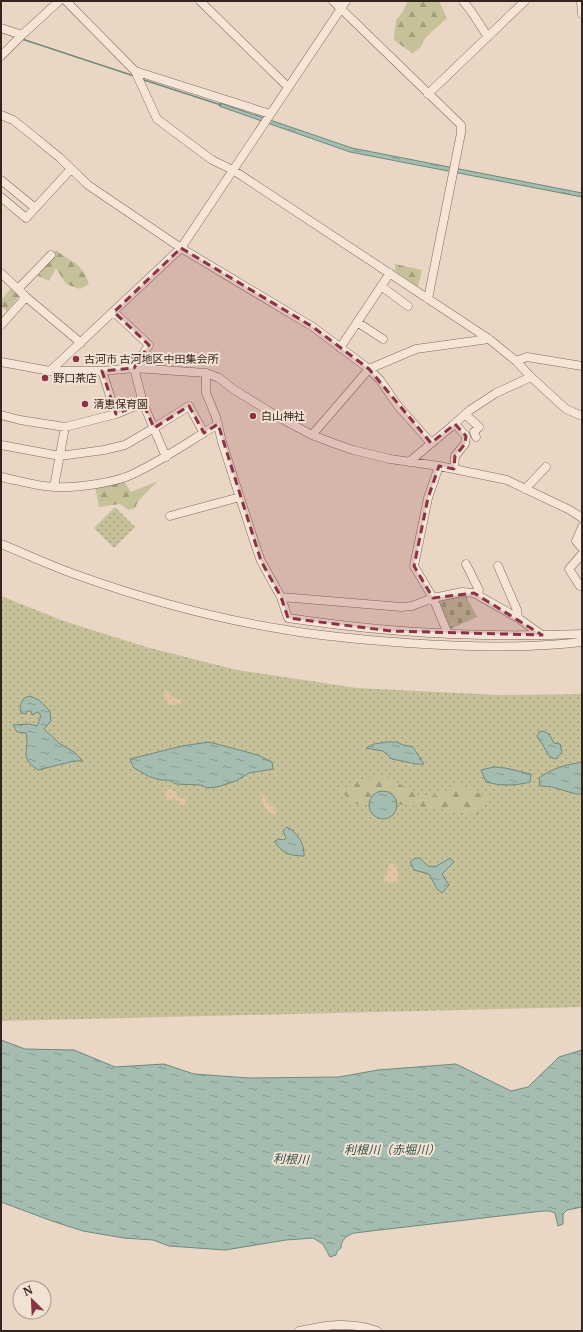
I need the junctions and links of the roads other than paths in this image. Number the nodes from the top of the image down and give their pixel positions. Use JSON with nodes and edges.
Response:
{"nodes":[{"id":1,"x":59,"y":1,"type":"edge"},
{"id":2,"x":66,"y":1,"type":"edge"},
{"id":3,"x":200,"y":1,"type":"edge"},
{"id":4,"x":333,"y":1,"type":"edge"},
{"id":5,"x":346,"y":1,"type":"edge"},
{"id":6,"x":463,"y":1,"type":"edge"},
{"id":7,"x":525,"y":1,"type":"edge"},
{"id":8,"x":581,"y":1,"type":"edge"},
{"id":9,"x":341,"y":9,"type":"junction"},
{"id":10,"x":582,"y":14,"type":"edge"},
{"id":11,"x":1,"y":28,"type":"edge"},
{"id":12,"x":22,"y":34,"type":"junction"},
{"id":13,"x":488,"y":37,"type":"junction"},
{"id":14,"x":1,"y":56,"type":"edge"},
{"id":15,"x":135,"y":71,"type":"junction"},
{"id":16,"x":288,"y":87,"type":"junction"},
{"id":17,"x":428,"y":94,"type":"junction"},
{"id":18,"x":270,"y":114,"type":"junction"},
{"id":19,"x":1,"y":115,"type":"edge"},
{"id":20,"x":71,"y":169,"type":"junction"},
{"id":21,"x":233,"y":170,"type":"junction"},
{"id":22,"x":1,"y":180,"type":"edge"},
{"id":23,"x":1,"y":197,"type":"edge"},
{"id":24,"x":35,"y":208,"type":"junction"},
{"id":25,"x":180,"y":248,"type":"junction"},
{"id":26,"x":51,"y":256,"type":"dead end"},
{"id":27,"x":1,"y":273,"type":"edge"},
{"id":28,"x":390,"y":273,"type":"junction"},
{"id":29,"x":381,"y":286,"type":"junction"},
{"id":30,"x":18,"y":289,"type":"junction"},
{"id":31,"x":26,"y":296,"type":"junction"},
{"id":32,"x":428,"y":299,"type":"junction"},
{"id":33,"x":408,"y":306,"type":"dead end"},
{"id":34,"x":114,"y":312,"type":"junction"},
{"id":35,"x":358,"y":322,"type":"junction"},
{"id":36,"x":1,"y":325,"type":"edge"},
{"id":37,"x":382,"y":339,"type":"dead end"},
{"id":38,"x":489,"y":339,"type":"junction"},
{"id":39,"x":81,"y":343,"type":"junction"},
{"id":40,"x":340,"y":348,"type":"junction"},
{"id":41,"x":516,"y":361,"type":"junction"},
{"id":42,"x":1,"y":362,"type":"edge"},
{"id":43,"x":582,"y":366,"type":"edge"},
{"id":44,"x":134,"y":368,"type":"junction"},
{"id":45,"x":369,"y":368,"type":"junction"},
{"id":46,"x":50,"y":371,"type":"junction"},
{"id":47,"x":102,"y":371,"type":"junction"},
{"id":48,"x":206,"y":373,"type":"junction"},
{"id":49,"x":531,"y":377,"type":"junction"},
{"id":50,"x":143,"y":403,"type":"junction"},
{"id":51,"x":116,"y":414,"type":"junction"},
{"id":52,"x":465,"y":414,"type":"junction"},
{"id":53,"x":1,"y":416,"type":"edge"},
{"id":54,"x":582,"y":416,"type":"edge"},
{"id":55,"x":218,"y":424,"type":"junction"},
{"id":56,"x":455,"y":424,"type":"junction"},
{"id":57,"x":65,"y":427,"type":"junction"},
{"id":58,"x":154,"y":428,"type":"junction"},
{"id":59,"x":204,"y":433,"type":"junction"},
{"id":60,"x":312,"y":435,"type":"junction"},
{"id":61,"x":476,"y":437,"type":"dead end"},
{"id":62,"x":431,"y":443,"type":"junction"},
{"id":63,"x":1,"y":445,"type":"edge"},
{"id":64,"x":60,"y":456,"type":"junction"},
{"id":65,"x":166,"y":456,"type":"junction"},
{"id":66,"x":409,"y":462,"type":"junction"},
{"id":67,"x":440,"y":466,"type":"junction"},
{"id":68,"x":546,"y":468,"type":"dead end"},
{"id":69,"x":454,"y":469,"type":"junction"},
{"id":70,"x":1,"y":477,"type":"edge"},
{"id":71,"x":54,"y":487,"type":"junction"},
{"id":72,"x":525,"y":489,"type":"junction"},
{"id":73,"x":240,"y":497,"type":"junction"},
{"id":74,"x":170,"y":516,"type":"dead end"},
{"id":75,"x":582,"y":518,"type":"edge"},
{"id":76,"x":582,"y":527,"type":"edge"},
{"id":77,"x":1,"y":544,"type":"edge"},
{"id":78,"x":582,"y":548,"type":"edge"},
{"id":79,"x":581,"y":557,"type":"edge"},
{"id":80,"x":466,"y":564,"type":"dead end"},
{"id":81,"x":498,"y":566,"type":"dead end"},
{"id":82,"x":580,"y":586,"type":"dead end"},
{"id":83,"x":478,"y":594,"type":"junction"},
{"id":84,"x":281,"y":597,"type":"junction"},
{"id":85,"x":433,"y":598,"type":"junction"},
{"id":86,"x":518,"y":618,"type":"junction"},
{"id":87,"x":448,"y":634,"type":"junction"},
{"id":88,"x":582,"y":634,"type":"edge"},
{"id":89,"x":542,"y":635,"type":"junction"},
{"id":90,"x":582,"y":642,"type":"edge"},
{"id":91,"x":325,"y":1328,"type":"edge"},
{"id":92,"x":299,"y":1331,"type":"edge"},
{"id":93,"x":377,"y":1331,"type":"edge"}],
"edges":[{"from":1,"to":12,"type":"street"},
{"from":2,"to":15,"type":"street"},
{"from":3,"to":16,"type":"street"},
{"from":4,"to":9,"type":"street"},
{"from":5,"to":9,"type":"street"},
{"from":6,"to":13,"type":"street"},
{"from":7,"to":13,"type":"street"},
{"from":8,"to":10,"type":"street"},
{"from":9,"to":16,"type":"street"},
{"from":9,"to":17,"type":"street"},
{"from":11,"to":12,"type":"street"},
{"from":12,"to":14,"type":"street"},
{"from":13,"to":17,"type":"street"},
{"from":15,"to":18,"type":"street"},
{"from":15,"to":21,"type":"street"},
{"from":16,"to":18,"type":"street"},
{"from":17,"to":32,"type":"street"},
{"from":18,"to":21,"type":"street"},
{"from":19,"to":20,"type":"street"},
{"from":20,"to":24,"type":"street"},
{"from":20,"to":25,"type":"street"},
{"from":21,"to":25,"type":"street"},
{"from":21,"to":28,"type":"street"},
{"from":22,"to":24,"type":"street"},
{"from":23,"to":24,"type":"street"},
{"from":25,"to":34,"type":"street"},
{"from":25,"to":40,"type":"street"},
{"from":26,"to":30,"type":"street"},
{"from":27,"to":30,"type":"street"},
{"from":28,"to":29,"type":"street"},
{"from":28,"to":32,"type":"street"},
{"from":29,"to":33,"type":"street"},
{"from":29,"to":35,"type":"street"},
{"from":30,"to":31,"type":"street"},
{"from":31,"to":36,"type":"street"},
{"from":31,"to":39,"type":"street"},
{"from":32,"to":38,"type":"street"},
{"from":34,"to":39,"type":"street"},
{"from":34,"to":44,"type":"street"},
{"from":35,"to":37,"type":"street"},
{"from":35,"to":40,"type":"street"},
{"from":38,"to":41,"type":"street"},
{"from":38,"to":45,"type":"street"},
{"from":39,"to":46,"type":"street"},
{"from":40,"to":45,"type":"street"},
{"from":41,"to":43,"type":"street"},
{"from":41,"to":49,"type":"street"},
{"from":42,"to":46,"type":"street"},
{"from":44,"to":47,"type":"street"},
{"from":44,"to":48,"type":"street"},
{"from":44,"to":50,"type":"street"},
{"from":45,"to":60,"type":"street"},
{"from":45,"to":62,"type":"street"},
{"from":46,"to":47,"type":"street"},
{"from":47,"to":51,"type":"street"},
{"from":48,"to":55,"type":"street"},
{"from":48,"to":60,"type":"street"},
{"from":49,"to":52,"type":"street"},
{"from":49,"to":54,"type":"street"},
{"from":50,"to":51,"type":"street"},
{"from":50,"to":58,"type":"street"},
{"from":51,"to":57,"type":"street"},
{"from":52,"to":56,"type":"street"},
{"from":52,"to":61,"type":"street"},
{"from":53,"to":57,"type":"street"},
{"from":55,"to":59,"type":"street"},
{"from":55,"to":73,"type":"street"},
{"from":56,"to":62,"type":"street"},
{"from":56,"to":69,"type":"street"},
{"from":57,"to":64,"type":"street"},
{"from":58,"to":59,"type":"street"},
{"from":58,"to":64,"type":"street"},
{"from":58,"to":65,"type":"street"},
{"from":59,"to":65,"type":"street"},
{"from":60,"to":66,"type":"street"},
{"from":62,"to":66,"type":"street"},
{"from":63,"to":64,"type":"street"},
{"from":64,"to":71,"type":"street"},
{"from":65,"to":71,"type":"street"},
{"from":66,"to":67,"type":"street"},
{"from":67,"to":69,"type":"street"},
{"from":67,"to":85,"type":"street"},
{"from":68,"to":72,"type":"street"},
{"from":69,"to":72,"type":"street"},
{"from":70,"to":71,"type":"street"},
{"from":72,"to":75,"type":"street"},
{"from":73,"to":74,"type":"street"},
{"from":73,"to":84,"type":"street"},
{"from":76,"to":78,"type":"street"},
{"from":77,"to":90,"type":"street"},
{"from":79,"to":82,"type":"street"},
{"from":80,"to":83,"type":"street"},
{"from":81,"to":86,"type":"street"},
{"from":83,"to":85,"type":"street"},
{"from":83,"to":86,"type":"street"},
{"from":84,"to":85,"type":"street"},
{"from":84,"to":87,"type":"street"},
{"from":85,"to":87,"type":"street"},
{"from":86,"to":89,"type":"street"},
{"from":87,"to":89,"type":"street"},
{"from":88,"to":89,"type":"street"},
{"from":91,"to":92,"type":"street"},
{"from":91,"to":93,"type":"street"}]}
